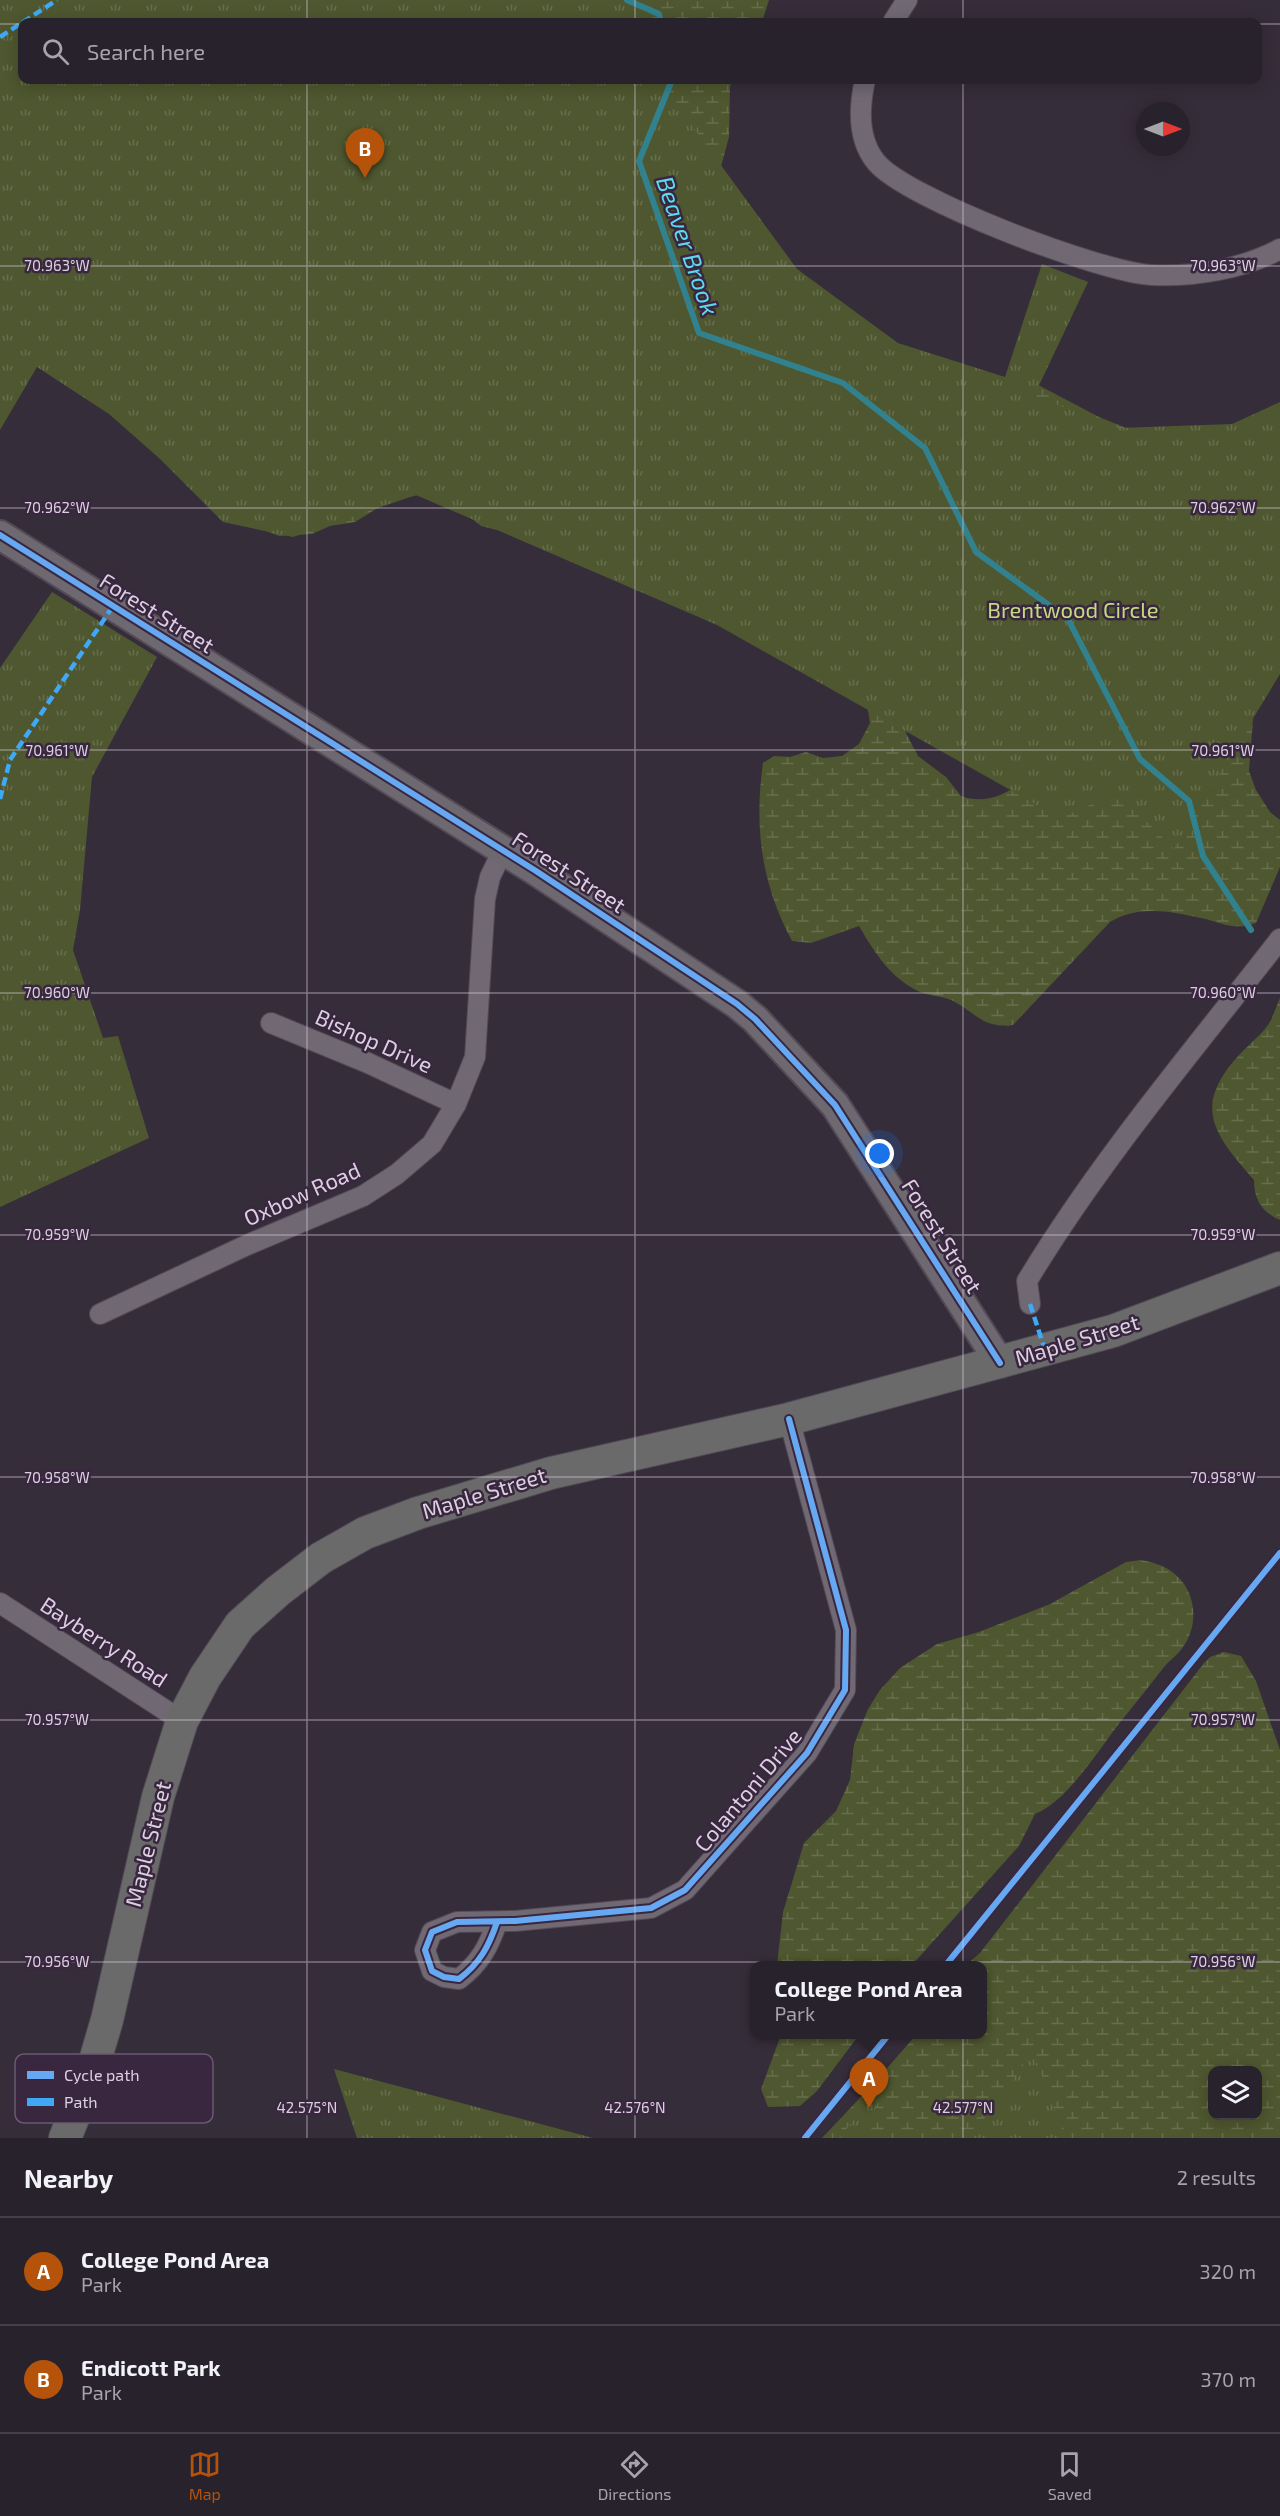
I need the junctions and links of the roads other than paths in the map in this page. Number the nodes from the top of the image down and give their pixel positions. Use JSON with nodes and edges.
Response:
{"nodes":[{"id":1,"x":907,"y":0,"type":"edge"},
{"id":2,"x":896,"y":18,"type":"edge"},
{"id":3,"x":865,"y":84,"type":"edge"},
{"id":4,"x":1280,"y":249,"type":"edge"},
{"id":5,"x":0,"y":535,"type":"edge"},
{"id":6,"x":503,"y":850,"type":"junction"},
{"id":7,"x":1280,"y":939,"type":"edge"},
{"id":8,"x":271,"y":1023,"type":"dead end"},
{"id":9,"x":456,"y":1104,"type":"junction"},
{"id":10,"x":1280,"y":1268,"type":"edge"},
{"id":11,"x":1030,"y":1304,"type":"dead end"},
{"id":12,"x":100,"y":1314,"type":"dead end"},
{"id":13,"x":1000,"y":1363,"type":"junction"},
{"id":14,"x":789,"y":1419,"type":"junction"},
{"id":15,"x":0,"y":1603,"type":"edge"},
{"id":16,"x":182,"y":1721,"type":"junction"},
{"id":17,"x":497,"y":1922,"type":"dead end"},
{"id":18,"x":97,"y":2054,"type":"edge"},
{"id":19,"x":71,"y":2123,"type":"edge"},
{"id":20,"x":65,"y":2138,"type":"edge"}],
"edges":[{"from":1,"to":2,"type":"street"},
{"from":3,"to":4,"type":"street"},
{"from":5,"to":6,"type":"street","name":"Forest Street"},
{"from":6,"to":9,"type":"street","name":"Oxbow Road"},
{"from":6,"to":13,"type":"street","name":"Forest Street"},
{"from":7,"to":11,"type":"street"},
{"from":8,"to":9,"type":"street","name":"Bishop Drive"},
{"from":9,"to":12,"type":"street","name":"Oxbow Road"},
{"from":10,"to":13,"type":"main road","name":"Maple Street"},
{"from":13,"to":14,"type":"main road","name":"Maple Street"},
{"from":14,"to":16,"type":"main road","name":"Maple Street"},
{"from":14,"to":17,"type":"street","name":"Colantoni Drive"},
{"from":15,"to":16,"type":"street","name":"Bayberry Road"},
{"from":16,"to":18,"type":"main road","name":"Maple Street"},
{"from":19,"to":20,"type":"main road","name":"Maple Street"}]}
